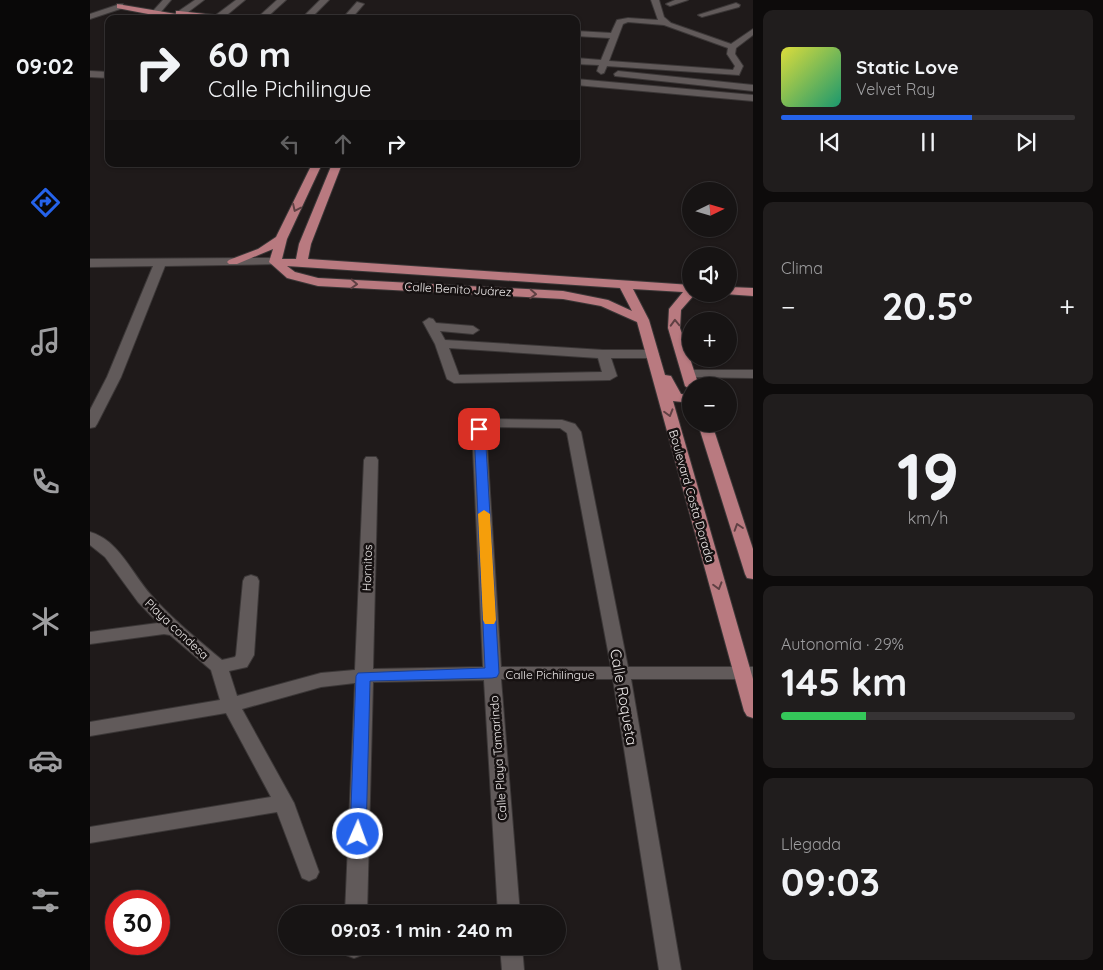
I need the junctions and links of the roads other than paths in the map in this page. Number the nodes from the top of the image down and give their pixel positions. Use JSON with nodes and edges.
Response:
{"nodes":[{"id":1,"x":140,"y":0,"type":"edge"},
{"id":2,"x":167,"y":0,"type":"edge"},
{"id":3,"x":200,"y":0,"type":"edge"},
{"id":4,"x":241,"y":0,"type":"edge"},
{"id":5,"x":282,"y":0,"type":"edge"},
{"id":6,"x":324,"y":0,"type":"edge"},
{"id":7,"x":655,"y":0,"type":"edge"},
{"id":8,"x":684,"y":0,"type":"edge"},
{"id":9,"x":360,"y":4,"type":"dead end"},
{"id":10,"x":670,"y":4,"type":"dead end"},
{"id":11,"x":736,"y":5,"type":"dead end"},
{"id":12,"x":120,"y":6,"type":"junction"},
{"id":13,"x":161,"y":12,"type":"junction"},
{"id":14,"x":93,"y":14,"type":"edge"},
{"id":15,"x":179,"y":15,"type":"joint"},
{"id":16,"x":222,"y":15,"type":"edge"},
{"id":17,"x":265,"y":15,"type":"edge"},
{"id":18,"x":309,"y":15,"type":"edge"},
{"id":19,"x":350,"y":15,"type":"edge"},
{"id":20,"x":702,"y":15,"type":"dead end"},
{"id":21,"x":666,"y":23,"type":"junction"},
{"id":22,"x":753,"y":31,"type":"edge"},
{"id":23,"x":580,"y":33,"type":"edge"},
{"id":24,"x":614,"y":36,"type":"junction"},
{"id":25,"x":732,"y":46,"type":"junction"},
{"id":26,"x":580,"y":61,"type":"edge"},
{"id":27,"x":604,"y":63,"type":"junction"},
{"id":28,"x":596,"y":72,"type":"junction"},
{"id":29,"x":736,"y":73,"type":"junction"},
{"id":30,"x":90,"y":74,"type":"edge"},
{"id":31,"x":105,"y":76,"type":"edge"},
{"id":32,"x":580,"y":82,"type":"edge"},
{"id":33,"x":596,"y":84,"type":"junction"},
{"id":34,"x":735,"y":86,"type":"junction"},
{"id":35,"x":753,"y":88,"type":"edge"},
{"id":36,"x":753,"y":98,"type":"edge"},
{"id":37,"x":317,"y":167,"type":"edge"},
{"id":38,"x":336,"y":167,"type":"edge"},
{"id":39,"x":281,"y":239,"type":"junction"},
{"id":40,"x":305,"y":244,"type":"junction"},
{"id":41,"x":233,"y":262,"type":"junction"},
{"id":42,"x":275,"y":262,"type":"junction"},
{"id":43,"x":301,"y":262,"type":"junction"},
{"id":44,"x":90,"y":263,"type":"edge"},
{"id":45,"x":319,"y":263,"type":"junction"},
{"id":46,"x":160,"y":264,"type":"junction"},
{"id":47,"x":318,"y":282,"type":"junction"},
{"id":48,"x":625,"y":285,"type":"junction"},
{"id":49,"x":682,"y":289,"type":"edge"},
{"id":50,"x":737,"y":291,"type":"edge"},
{"id":51,"x":753,"y":292,"type":"edge"},
{"id":52,"x":682,"y":301,"type":"edge"},
{"id":53,"x":643,"y":320,"type":"junction"},
{"id":54,"x":473,"y":330,"type":"dead end"},
{"id":55,"x":441,"y":344,"type":"junction"},
{"id":56,"x":605,"y":359,"type":"junction"},
{"id":57,"x":655,"y":365,"type":"junction"},
{"id":58,"x":753,"y":374,"type":"edge"},
{"id":59,"x":689,"y":377,"type":"edge"},
{"id":60,"x":722,"y":377,"type":"edge"},
{"id":61,"x":682,"y":398,"type":"edge"},
{"id":62,"x":90,"y":424,"type":"edge"},
{"id":63,"x":570,"y":427,"type":"joint"},
{"id":64,"x":707,"y":432,"type":"edge"},
{"id":65,"x":371,"y":460,"type":"dead end"},
{"id":66,"x":90,"y":537,"type":"edge"},
{"id":67,"x":753,"y":574,"type":"edge"},
{"id":68,"x":251,"y":582,"type":"dead end"},
{"id":69,"x":175,"y":630,"type":"junction"},
{"id":70,"x":91,"y":637,"type":"edge"},
{"id":71,"x":219,"y":668,"type":"junction"},
{"id":72,"x":492,"y":673,"type":"junction"},
{"id":73,"x":621,"y":674,"type":"junction"},
{"id":74,"x":748,"y":674,"type":"edge"},
{"id":75,"x":363,"y":676,"type":"junction"},
{"id":76,"x":231,"y":706,"type":"junction"},
{"id":77,"x":753,"y":711,"type":"edge"},
{"id":78,"x":90,"y":729,"type":"edge"},
{"id":79,"x":284,"y":803,"type":"junction"},
{"id":80,"x":90,"y":835,"type":"edge"},
{"id":81,"x":309,"y":872,"type":"dead end"},
{"id":82,"x":356,"y":905,"type":"edge"},
{"id":83,"x":508,"y":905,"type":"edge"},
{"id":84,"x":512,"y":955,"type":"edge"},
{"id":85,"x":513,"y":970,"type":"edge"},
{"id":86,"x":670,"y":970,"type":"edge"}],
"edges":[{"from":1,"to":12,"type":"main road"},
{"from":2,"to":13,"type":"street"},
{"from":3,"to":15,"type":"street"},
{"from":4,"to":16,"type":"street"},
{"from":5,"to":17,"type":"street"},
{"from":6,"to":18,"type":"street"},
{"from":7,"to":21,"type":"street"},
{"from":8,"to":10,"type":"street"},
{"from":9,"to":19,"type":"street"},
{"from":11,"to":20,"type":"street"},
{"from":12,"to":13,"type":"main road"},
{"from":12,"to":14,"type":"street"},
{"from":13,"to":15,"type":"main road"},
{"from":21,"to":24,"type":"street"},
{"from":21,"to":25,"type":"street"},
{"from":22,"to":25,"type":"street"},
{"from":23,"to":24,"type":"street"},
{"from":24,"to":27,"type":"street"},
{"from":25,"to":29,"type":"street"},
{"from":26,"to":27,"type":"street"},
{"from":27,"to":28,"type":"street"},
{"from":27,"to":29,"type":"street"},
{"from":28,"to":33,"type":"street"},
{"from":28,"to":34,"type":"street"},
{"from":29,"to":34,"type":"street"},
{"from":30,"to":31,"type":"street"},
{"from":32,"to":33,"type":"street"},
{"from":33,"to":36,"type":"street"},
{"from":34,"to":35,"type":"street"},
{"from":37,"to":39,"type":"main road","one_way":true},
{"from":38,"to":40,"type":"main road"},
{"from":39,"to":41,"type":"main road"},
{"from":39,"to":42,"type":"main road"},
{"from":40,"to":43,"type":"main road"},
{"from":40,"to":45,"type":"main road"},
{"from":41,"to":42,"type":"street","name":"Calle Benito Juárez"},
{"from":41,"to":46,"type":"street","name":"Calle Benito Juárez"},
{"from":42,"to":43,"type":"main road","name":"Calle Benito Juárez"},
{"from":42,"to":47,"type":"main road","name":"Calle Benito Juárez"},
{"from":43,"to":45,"type":"main road","name":"Calle Benito Juárez"},
{"from":44,"to":46,"type":"street","name":"Calle Benito Juárez"},
{"from":45,"to":47,"type":"main road"},
{"from":45,"to":48,"type":"main road","name":"Calle Benito Juárez"},
{"from":46,"to":62,"type":"street"},
{"from":47,"to":53,"type":"main road","name":"Calle Benito Juárez","one_way":true},
{"from":48,"to":49,"type":"main road","name":"Calle Benito Juárez"},
{"from":48,"to":53,"type":"main road","name":"Boulevard Costa Dorada"},
{"from":50,"to":51,"type":"main road"},
{"from":59,"to":52,"type":"main road","one_way":true},
{"from":53,"to":57,"type":"main road","name":"Boulevard Costa Dorada"},
{"from":54,"to":55,"type":"street"},
{"from":55,"to":56,"type":"street"},
{"from":55,"to":56,"type":"street"},
{"from":56,"to":57,"type":"street"},
{"from":57,"to":61,"type":"main road"},
{"from":57,"to":74,"type":"main road","name":"Boulevard Costa Dorada","one_way":true},
{"from":58,"to":60,"type":"street"},
{"from":63,"to":72,"type":"street","name":"Calle Playa Tamarindo"},
{"from":63,"to":73,"type":"street","name":"Calle Roqueta"},
{"from":67,"to":64,"type":"main road","one_way":true},
{"from":65,"to":75,"type":"street","name":"Hornitos"},
{"from":66,"to":69,"type":"street","name":"Playa condesa"},
{"from":68,"to":71,"type":"street"},
{"from":69,"to":70,"type":"street"},
{"from":69,"to":71,"type":"street","name":"Playa condesa"},
{"from":71,"to":76,"type":"street","name":"Playa condesa"},
{"from":72,"to":73,"type":"street","name":"Calle Pichilingue"},
{"from":72,"to":75,"type":"street","name":"Calle Pichilingue"},
{"from":72,"to":83,"type":"street","name":"Calle Playa Tamarindo"},
{"from":73,"to":74,"type":"street","name":"Calle Pichilingue"},
{"from":73,"to":86,"type":"street","name":"Calle Roqueta"},
{"from":74,"to":77,"type":"main road","name":"Boulevard Costa Dorada"},
{"from":75,"to":76,"type":"street","name":"Calle Pichilingue"},
{"from":75,"to":82,"type":"street","name":"Hornitos"},
{"from":76,"to":78,"type":"street","name":"Calle Pichilingue"},
{"from":76,"to":79,"type":"street","name":"Playa condesa"},
{"from":79,"to":80,"type":"street"},
{"from":79,"to":81,"type":"street","name":"Playa condesa"},
{"from":84,"to":85,"type":"street"}]}
